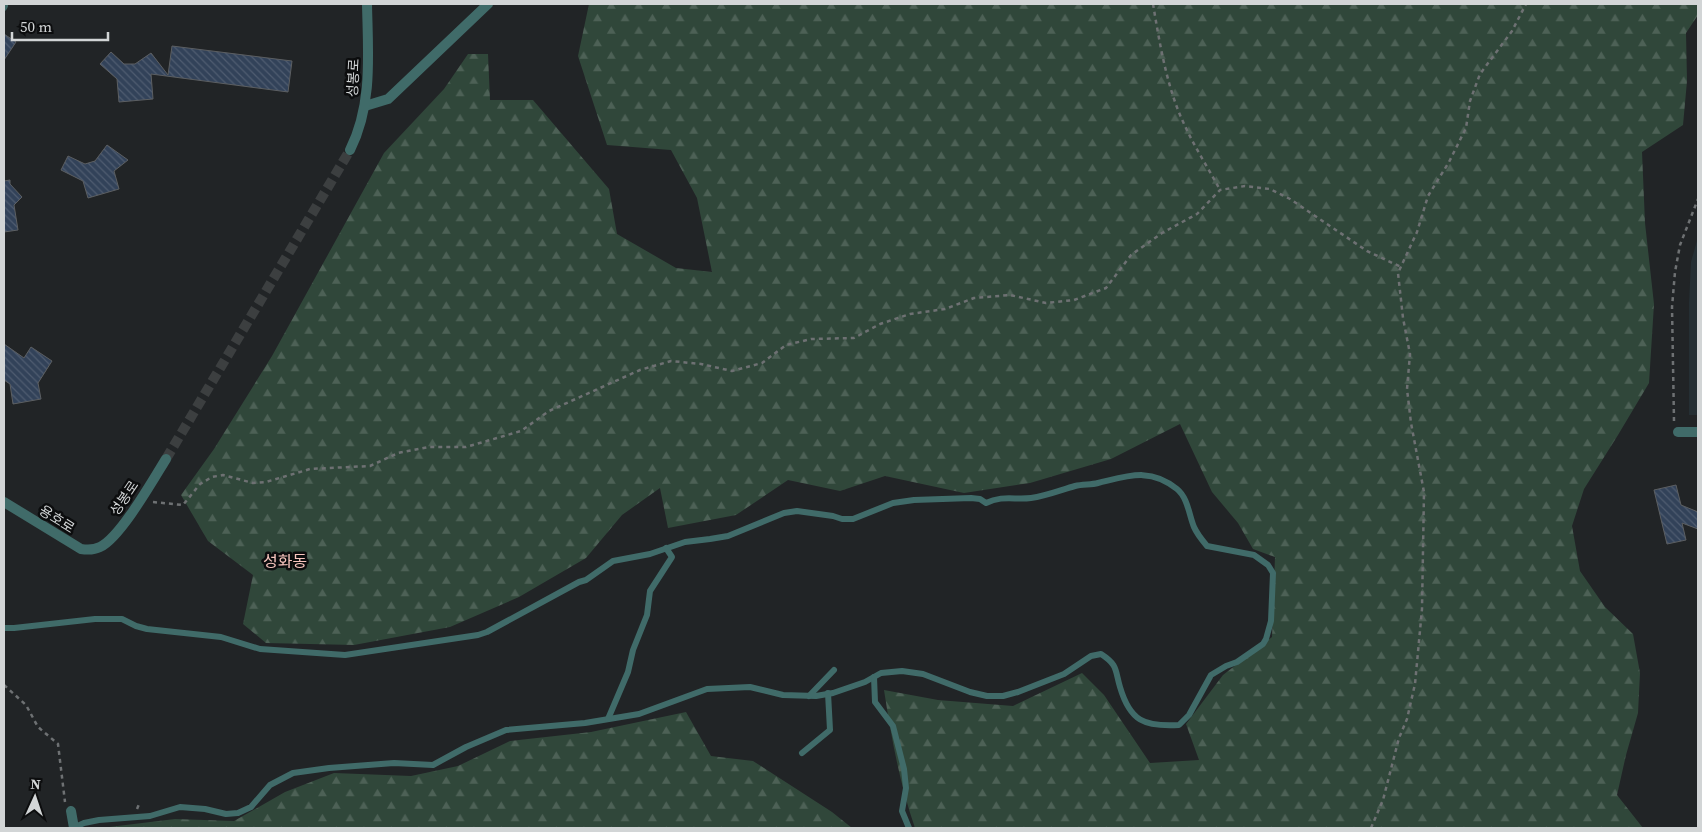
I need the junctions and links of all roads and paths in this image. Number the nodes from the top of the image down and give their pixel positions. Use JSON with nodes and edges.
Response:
{"nodes":[{"id":1,"x":367,"y":4,"type":"edge"},
{"id":2,"x":488,"y":4,"type":"edge"},
{"id":3,"x":1153,"y":4,"type":"edge"},
{"id":4,"x":1526,"y":4,"type":"edge"},
{"id":5,"x":365,"y":106,"type":"junction"},
{"id":6,"x":350,"y":150,"type":"tunnel mouth"},
{"id":7,"x":1220,"y":190,"type":"junction"},
{"id":8,"x":1698,"y":199,"type":"edge"},
{"id":9,"x":1401,"y":267,"type":"junction"},
{"id":10,"x":1678,"y":432,"type":"joint"},
{"id":11,"x":1698,"y":432,"type":"edge"},
{"id":12,"x":166,"y":459,"type":"tunnel mouth"},
{"id":13,"x":4,"y":502,"type":"edge"},
{"id":14,"x":137,"y":504,"type":"junction"},
{"id":15,"x":99,"y":548,"type":"joint"},
{"id":16,"x":666,"y":548,"type":"junction"},
{"id":17,"x":4,"y":628,"type":"edge"},
{"id":18,"x":834,"y":670,"type":"dead end"},
{"id":19,"x":874,"y":677,"type":"junction"},
{"id":20,"x":4,"y":684,"type":"edge"},
{"id":21,"x":828,"y":693,"type":"junction"},
{"id":22,"x":809,"y":696,"type":"junction"},
{"id":23,"x":608,"y":719,"type":"junction"},
{"id":24,"x":802,"y":753,"type":"dead end"},
{"id":25,"x":71,"y":811,"type":"joint"},
{"id":26,"x":73,"y":828,"type":"edge"},
{"id":27,"x":909,"y":828,"type":"edge"},
{"id":28,"x":1371,"y":828,"type":"edge"}],
"edges":[{"from":1,"to":5,"type":"street","name":"성봉로"},
{"from":2,"to":5,"type":"street"},
{"from":3,"to":7,"type":"path"},
{"from":4,"to":9,"type":"path"},
{"from":5,"to":6,"type":"street","name":"성봉로"},
{"from":7,"to":9,"type":"path"},
{"from":7,"to":14,"type":"path"},
{"from":8,"to":10,"type":"path"},
{"from":9,"to":28,"type":"path"},
{"from":10,"to":11,"type":"street"},
{"from":12,"to":14,"type":"street","name":"성봉로"},
{"from":13,"to":15,"type":"street","name":"용호로"},
{"from":14,"to":15,"type":"street","name":"성봉로"},
{"from":16,"to":17,"type":"lane"},
{"from":16,"to":19,"type":"lane"},
{"from":16,"to":23,"type":"lane"},
{"from":18,"to":22,"type":"lane"},
{"from":19,"to":21,"type":"lane"},
{"from":19,"to":27,"type":"lane"},
{"from":20,"to":25,"type":"path"},
{"from":21,"to":22,"type":"lane"},
{"from":21,"to":24,"type":"lane"},
{"from":22,"to":23,"type":"lane"},
{"from":23,"to":26,"type":"lane"},
{"from":25,"to":26,"type":"street"}]}
